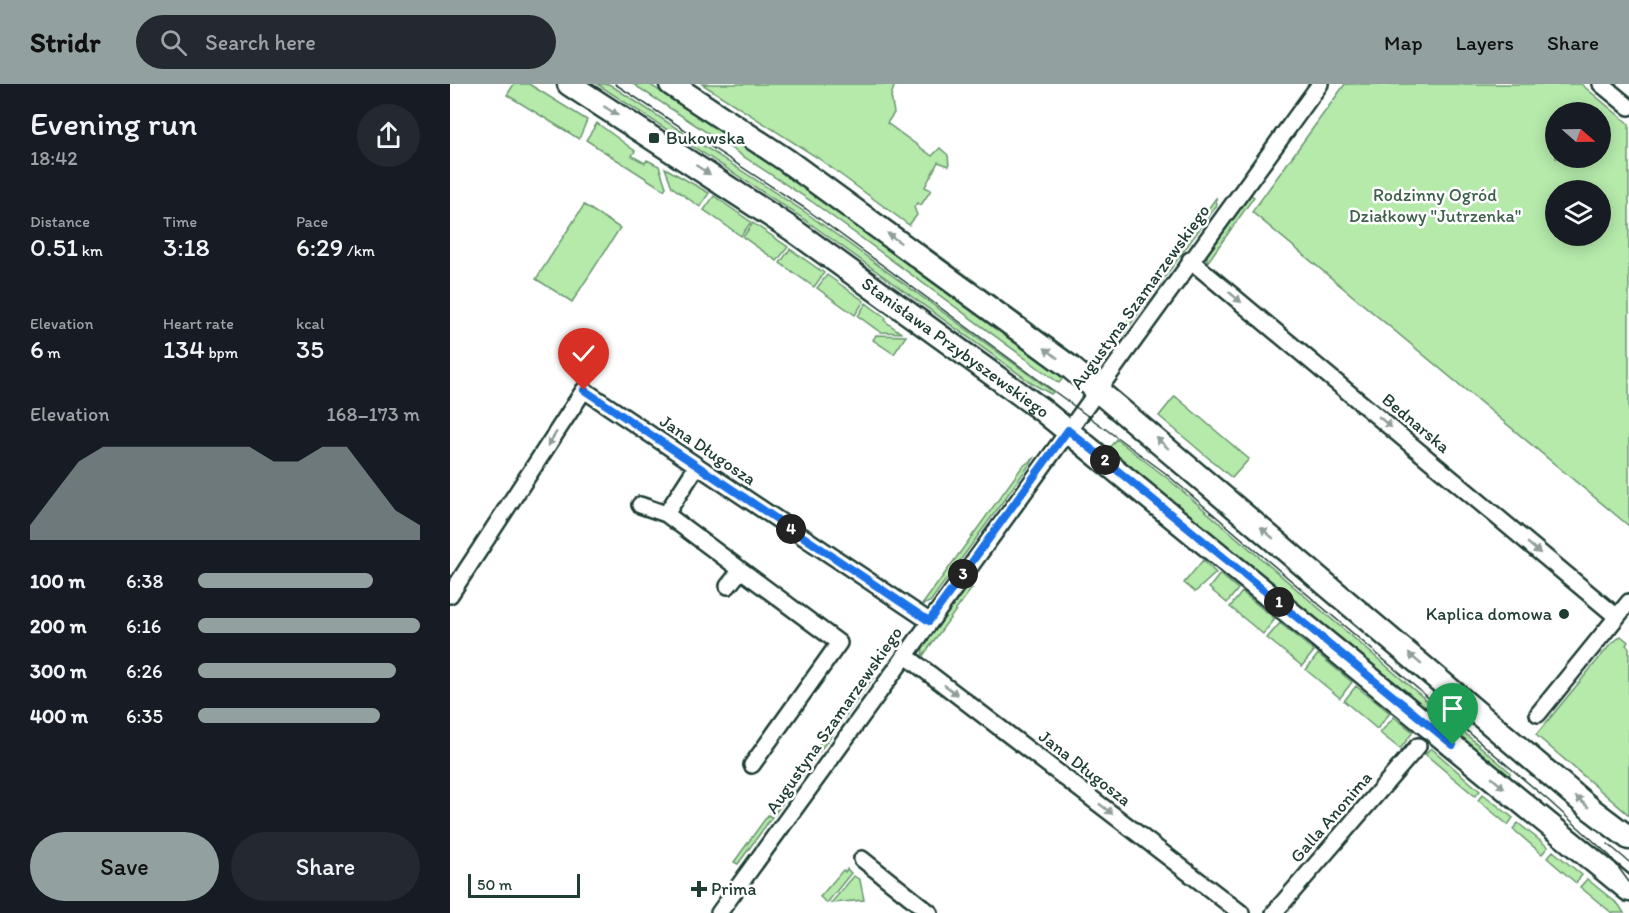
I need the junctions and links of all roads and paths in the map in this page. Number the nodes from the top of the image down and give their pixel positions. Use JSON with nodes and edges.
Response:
{"nodes":[{"id":1,"x":569,"y":84,"type":"edge"},
{"id":2,"x":671,"y":84,"type":"edge"},
{"id":3,"x":1320,"y":84,"type":"edge"},
{"id":4,"x":1601,"y":84,"type":"edge"},
{"id":5,"x":1629,"y":107,"type":"edge"},
{"id":6,"x":1190,"y":260,"type":"junction"},
{"id":7,"x":1097,"y":389,"type":"junction"},
{"id":8,"x":1068,"y":430,"type":"junction"},
{"id":9,"x":697,"y":466,"type":"junction"},
{"id":10,"x":640,"y":505,"type":"dead end"},
{"id":11,"x":666,"y":514,"type":"junction"},
{"id":12,"x":741,"y":570,"type":"junction"},
{"id":13,"x":728,"y":586,"type":"dead end"},
{"id":14,"x":450,"y":596,"type":"edge"},
{"id":15,"x":1629,"y":602,"type":"edge"},
{"id":16,"x":1617,"y":617,"type":"junction"},
{"id":17,"x":929,"y":621,"type":"junction"},
{"id":18,"x":905,"y":655,"type":"junction"},
{"id":19,"x":1538,"y":714,"type":"dead end"},
{"id":20,"x":1418,"y":746,"type":"dead end"},
{"id":21,"x":752,"y":765,"type":"dead end"},
{"id":22,"x":1629,"y":837,"type":"edge"},
{"id":23,"x":862,"y":859,"type":"dead end"},
{"id":24,"x":1629,"y":890,"type":"edge"},
{"id":25,"x":719,"y":913,"type":"edge"},
{"id":26,"x":930,"y":913,"type":"edge"},
{"id":27,"x":1241,"y":913,"type":"edge"},
{"id":28,"x":1274,"y":913,"type":"edge"}],
"edges":[{"from":1,"to":8,"type":"main road","name":"Stanisława Przybyszewskiego","one_way":true},
{"from":7,"to":2,"type":"main road","one_way":true},
{"from":3,"to":6,"type":"street","name":"Augustyna Szamarzewskiego"},
{"from":4,"to":5,"type":"street"},
{"from":6,"to":7,"type":"street","name":"Augustyna Szamarzewskiego"},
{"from":6,"to":16,"type":"street","name":"Bednarska","one_way":true},
{"from":7,"to":8,"type":"street","name":"Augustyna Szamarzewskiego"},
{"from":22,"to":7,"type":"main road","one_way":true},
{"from":8,"to":17,"type":"street","name":"Augustyna Szamarzewskiego"},
{"from":8,"to":24,"type":"main road","name":"Stanisława Przybyszewskiego","one_way":true},
{"from":9,"to":11,"type":"street"},
{"from":9,"to":14,"type":"street","name":"Jana Długosza","one_way":true},
{"from":9,"to":17,"type":"street","name":"Jana Długosza"},
{"from":10,"to":11,"type":"street"},
{"from":11,"to":12,"type":"street"},
{"from":12,"to":13,"type":"street"},
{"from":12,"to":21,"type":"street"},
{"from":15,"to":16,"type":"street"},
{"from":16,"to":19,"type":"street"},
{"from":17,"to":18,"type":"street","name":"Augustyna Szamarzewskiego"},
{"from":18,"to":25,"type":"street","name":"Augustyna Szamarzewskiego"},
{"from":18,"to":27,"type":"street","name":"Jana Długosza","one_way":true},
{"from":20,"to":28,"type":"street","name":"Galla Anonima"},
{"from":23,"to":26,"type":"street"}]}
